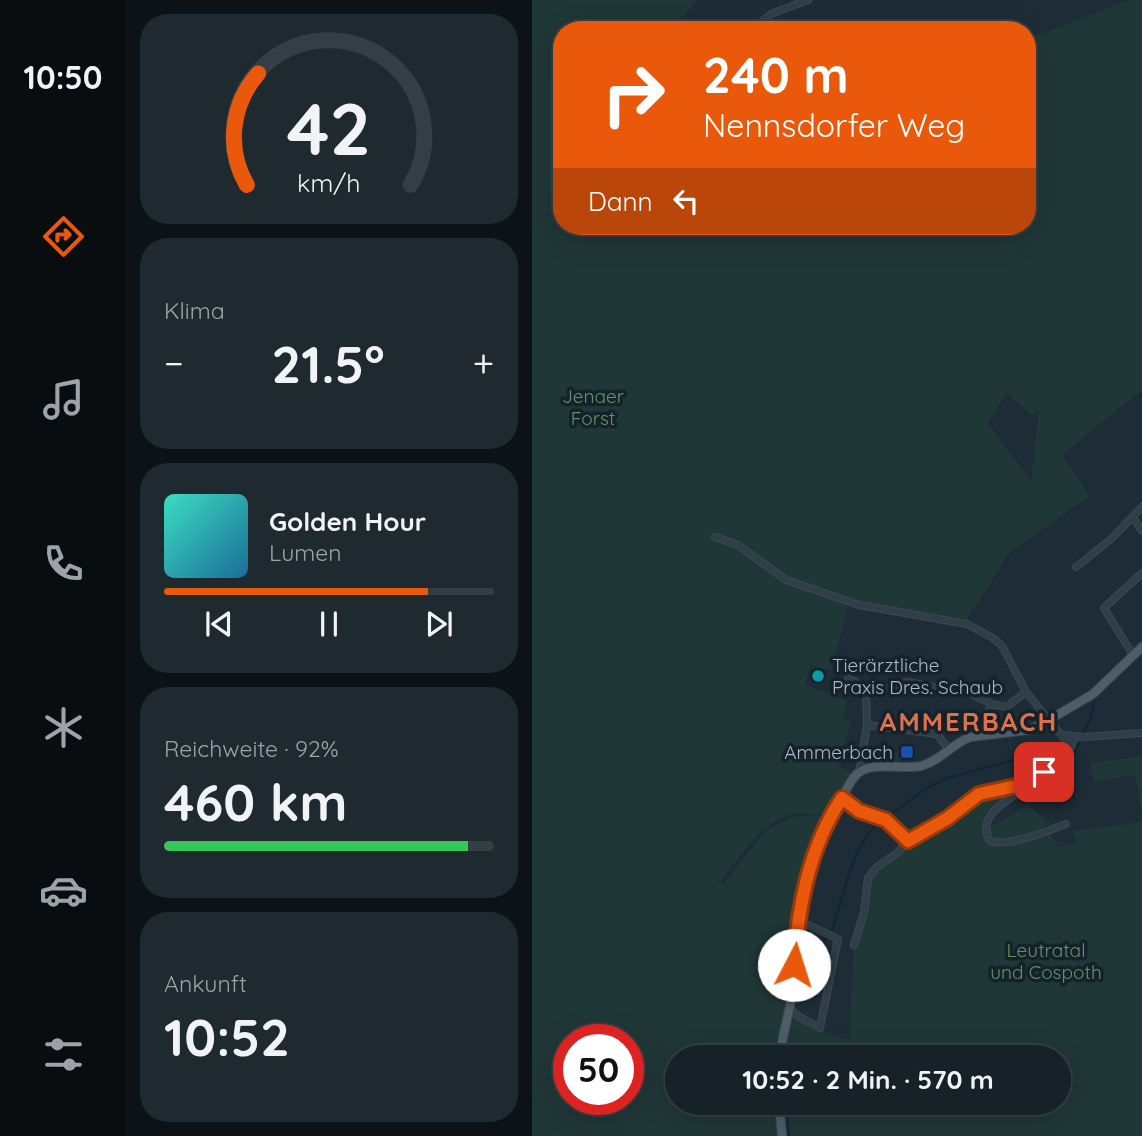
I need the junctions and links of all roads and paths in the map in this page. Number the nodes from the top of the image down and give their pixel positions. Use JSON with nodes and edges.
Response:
{"nodes":[{"id":1,"x":808,"y":0,"type":"edge"},
{"id":2,"x":763,"y":21,"type":"edge"},
{"id":3,"x":1142,"y":507,"type":"edge"},
{"id":4,"x":1133,"y":517,"type":"junction"},
{"id":5,"x":1142,"y":531,"type":"edge"},
{"id":6,"x":715,"y":537,"type":"dead end"},
{"id":7,"x":1076,"y":567,"type":"dead end"},
{"id":8,"x":1142,"y":573,"type":"edge"},
{"id":9,"x":1141,"y":647,"type":"edge"},
{"id":10,"x":1133,"y":655,"type":"junction"},
{"id":11,"x":848,"y":678,"type":"dead end"},
{"id":12,"x":1026,"y":692,"type":"junction"},
{"id":13,"x":867,"y":694,"type":"junction"},
{"id":14,"x":992,"y":704,"type":"junction"},
{"id":15,"x":1049,"y":719,"type":"junction"},
{"id":16,"x":867,"y":725,"type":"junction"},
{"id":17,"x":1142,"y":733,"type":"edge"},
{"id":18,"x":982,"y":735,"type":"junction"},
{"id":19,"x":1063,"y":735,"type":"junction"},
{"id":20,"x":1079,"y":737,"type":"junction"},
{"id":21,"x":1071,"y":747,"type":"junction"},
{"id":22,"x":949,"y":750,"type":"junction"},
{"id":23,"x":859,"y":772,"type":"junction"},
{"id":24,"x":1044,"y":772,"type":"junction"},
{"id":25,"x":842,"y":798,"type":"junction"},
{"id":26,"x":1066,"y":824,"type":"dead end"},
{"id":27,"x":908,"y":841,"type":"junction"},
{"id":28,"x":798,"y":920,"type":"junction"},
{"id":29,"x":854,"y":945,"type":"dead end"},
{"id":30,"x":789,"y":1008,"type":"junction"},
{"id":31,"x":782,"y":1045,"type":"edge"},
{"id":32,"x":780,"y":1115,"type":"edge"},
{"id":33,"x":782,"y":1136,"type":"edge"}],
"edges":[{"from":1,"to":2,"type":"street"},
{"from":3,"to":4,"type":"street"},
{"from":4,"to":5,"type":"street"},
{"from":4,"to":7,"type":"street"},
{"from":6,"to":12,"type":"street"},
{"from":8,"to":10,"type":"street"},
{"from":9,"to":10,"type":"main road"},
{"from":10,"to":15,"type":"main road"},
{"from":11,"to":13,"type":"street"},
{"from":12,"to":14,"type":"street"},
{"from":12,"to":15,"type":"street"},
{"from":13,"to":14,"type":"street"},
{"from":13,"to":16,"type":"street"},
{"from":14,"to":18,"type":"street"},
{"from":15,"to":18,"type":"main road"},
{"from":15,"to":19,"type":"street"},
{"from":16,"to":22,"type":"street"},
{"from":16,"to":23,"type":"street"},
{"from":17,"to":20,"type":"street"},
{"from":18,"to":22,"type":"main road"},
{"from":19,"to":20,"type":"street"},
{"from":19,"to":21,"type":"street"},
{"from":20,"to":21,"type":"street"},
{"from":21,"to":24,"type":"street"},
{"from":22,"to":23,"type":"main road"},
{"from":23,"to":25,"type":"main road"},
{"from":24,"to":26,"type":"street"},
{"from":24,"to":27,"type":"street"},
{"from":25,"to":27,"type":"street"},
{"from":25,"to":28,"type":"main road"},
{"from":27,"to":29,"type":"street"},
{"from":28,"to":30,"type":"main road"},
{"from":28,"to":30,"type":"street"},
{"from":30,"to":31,"type":"main road"},
{"from":32,"to":33,"type":"main road"}]}
